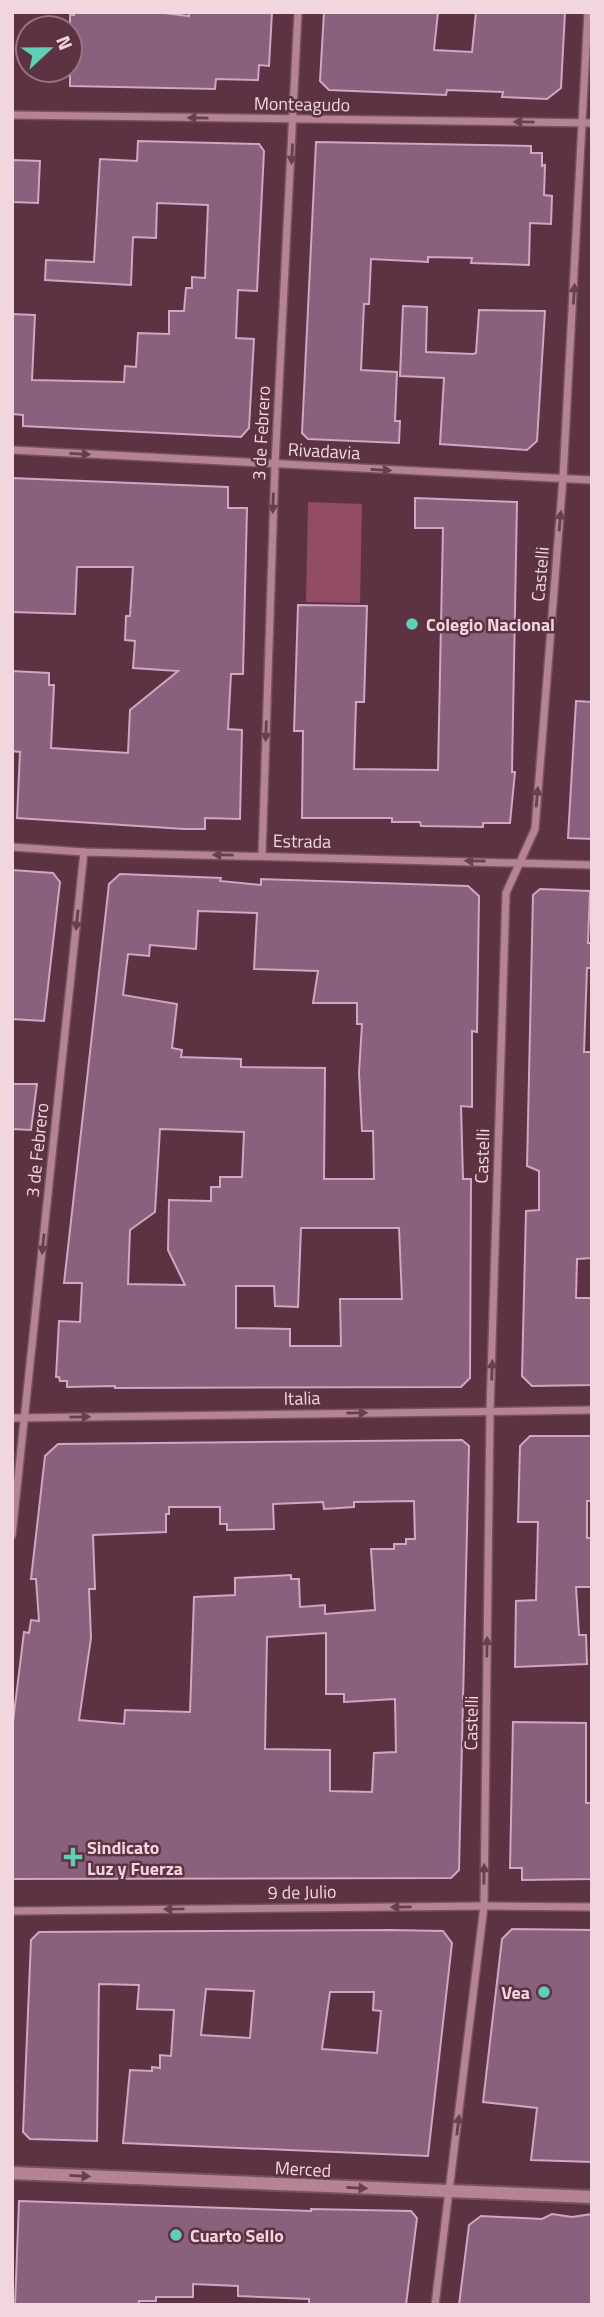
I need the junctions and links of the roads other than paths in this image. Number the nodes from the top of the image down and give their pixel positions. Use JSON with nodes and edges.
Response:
{"nodes":[{"id":1,"x":299,"y":12,"type":"edge"},
{"id":2,"x":588,"y":12,"type":"edge"},
{"id":3,"x":12,"y":115,"type":"edge"},
{"id":4,"x":293,"y":119,"type":"junction"},
{"id":5,"x":587,"y":123,"type":"edge"},
{"id":6,"x":12,"y":450,"type":"edge"},
{"id":7,"x":275,"y":465,"type":"junction"},
{"id":8,"x":563,"y":478,"type":"junction"},
{"id":9,"x":592,"y":480,"type":"edge"},
{"id":10,"x":12,"y":847,"type":"edge"},
{"id":11,"x":85,"y":852,"type":"junction"},
{"id":12,"x":262,"y":856,"type":"junction"},
{"id":13,"x":520,"y":862,"type":"junction"},
{"id":14,"x":592,"y":865,"type":"edge"},
{"id":15,"x":491,"y":1410,"type":"junction"},
{"id":16,"x":592,"y":1410,"type":"edge"},
{"id":17,"x":12,"y":1418,"type":"edge"},
{"id":18,"x":24,"y":1418,"type":"junction"},
{"id":19,"x":12,"y":1535,"type":"edge"},
{"id":20,"x":484,"y":1906,"type":"junction"},
{"id":21,"x":592,"y":1907,"type":"edge"},
{"id":22,"x":12,"y":1911,"type":"edge"},
{"id":23,"x":12,"y":2173,"type":"edge"},
{"id":24,"x":450,"y":2192,"type":"junction"},
{"id":25,"x":592,"y":2197,"type":"edge"},
{"id":26,"x":435,"y":2305,"type":"edge"}],
"edges":[{"from":1,"to":4,"type":"street","name":"3 de Febrero"},
{"from":2,"to":5,"type":"street","name":"Castelli"},
{"from":4,"to":3,"type":"street","name":"Monteagudo","one_way":true},
{"from":5,"to":4,"type":"street","name":"Monteagudo","one_way":true},
{"from":4,"to":7,"type":"street","name":"3 de Febrero","one_way":true},
{"from":8,"to":5,"type":"street","name":"Castelli","one_way":true},
{"from":6,"to":7,"type":"street","name":"Rivadavia","one_way":true},
{"from":7,"to":8,"type":"street","name":"Rivadavia","one_way":true},
{"from":7,"to":12,"type":"street","name":"3 de Febrero","one_way":true},
{"from":8,"to":9,"type":"street","name":"Rivadavia"},
{"from":13,"to":8,"type":"street","name":"Castelli","one_way":true},
{"from":10,"to":11,"type":"street","name":"Estrada"},
{"from":12,"to":11,"type":"street","name":"Estrada","one_way":true},
{"from":11,"to":18,"type":"street","name":"3 de Febrero","one_way":true},
{"from":13,"to":12,"type":"street","name":"Estrada","one_way":true},
{"from":13,"to":14,"type":"street","name":"Estrada"},
{"from":15,"to":13,"type":"street","name":"Castelli","one_way":true},
{"from":15,"to":16,"type":"street","name":"Italia"},
{"from":18,"to":15,"type":"street","name":"Italia","one_way":true},
{"from":20,"to":15,"type":"street","name":"Castelli","one_way":true},
{"from":17,"to":18,"type":"street","name":"Italia"},
{"from":18,"to":19,"type":"street","name":"3 de Febrero"},
{"from":20,"to":21,"type":"street","name":"9 de Julio"},
{"from":20,"to":22,"type":"street","name":"9 de Julio","one_way":true},
{"from":24,"to":20,"type":"street","name":"Castelli","one_way":true},
{"from":23,"to":24,"type":"street","name":"Merced","one_way":true},
{"from":24,"to":25,"type":"street","name":"Merced"},
{"from":24,"to":26,"type":"street","name":"Castelli"}]}
